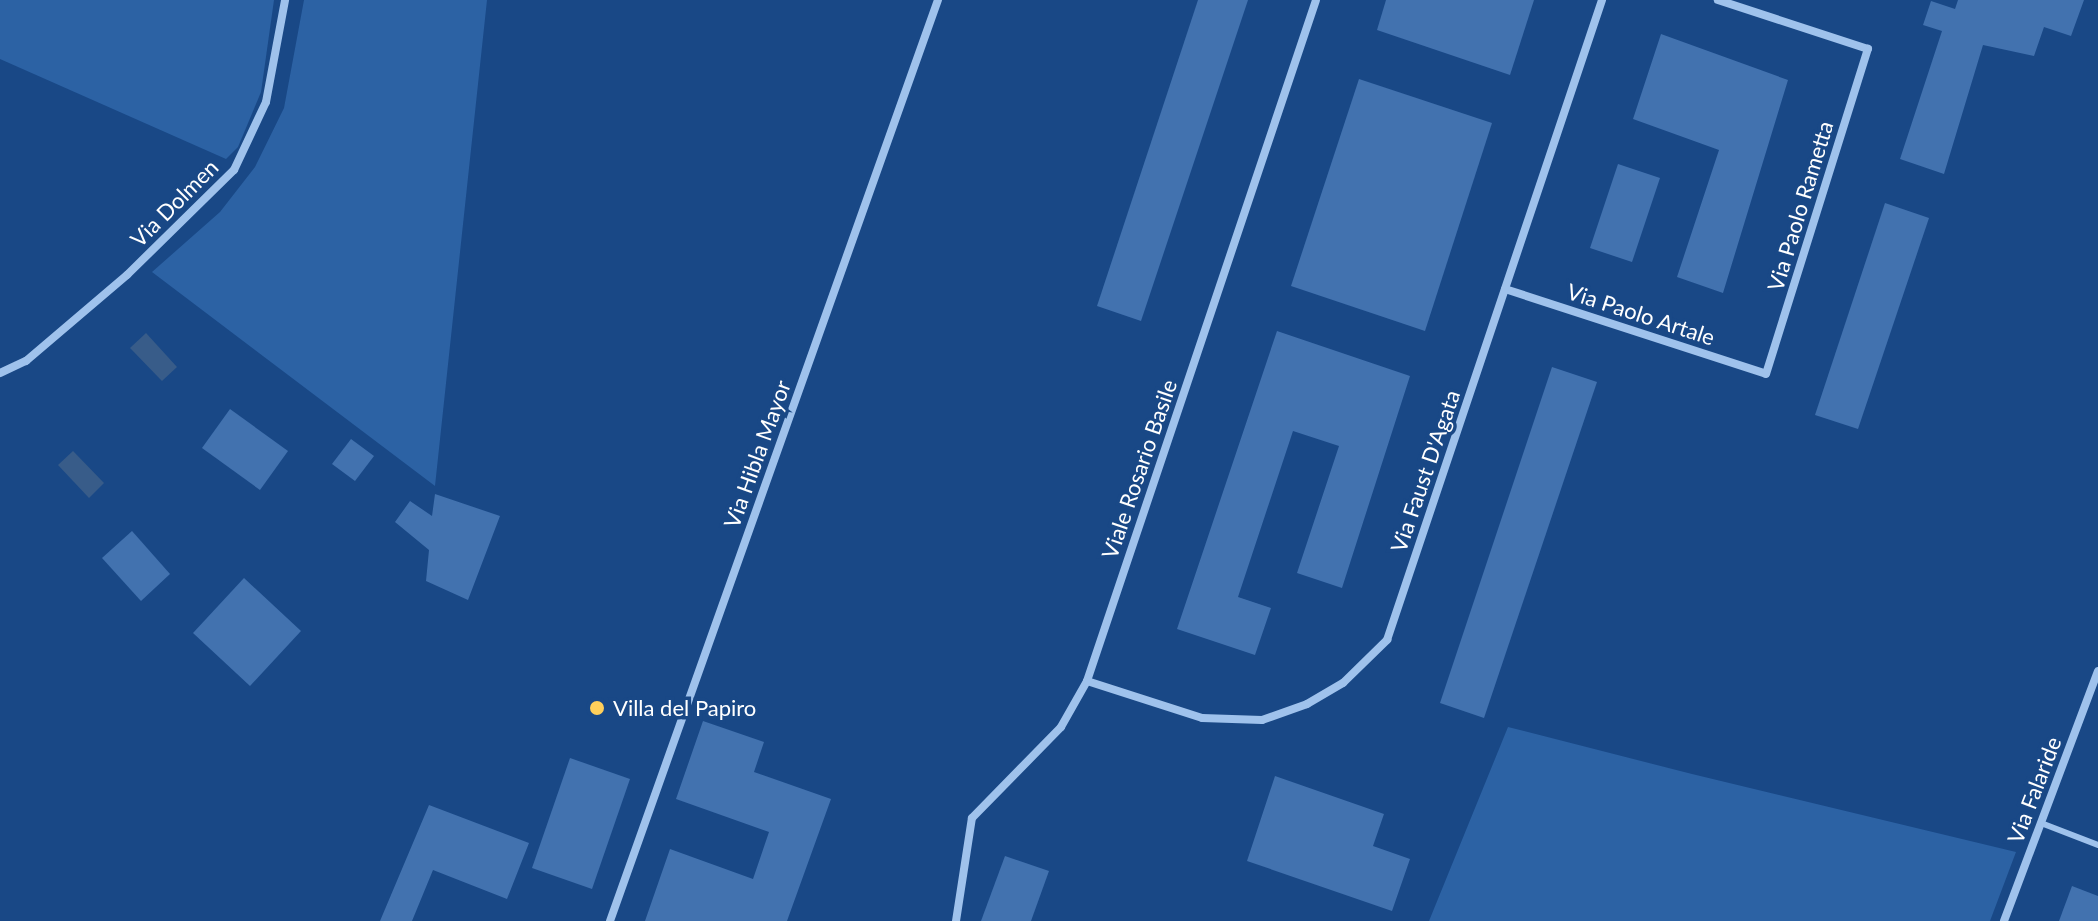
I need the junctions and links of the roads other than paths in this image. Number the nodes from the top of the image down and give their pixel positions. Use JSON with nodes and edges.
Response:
{"nodes":[{"id":1,"x":285,"y":0,"type":"edge"},
{"id":2,"x":938,"y":0,"type":"edge"},
{"id":3,"x":1316,"y":0,"type":"edge"},
{"id":4,"x":1602,"y":0,"type":"edge"},
{"id":5,"x":1718,"y":0,"type":"edge"},
{"id":6,"x":1505,"y":289,"type":"junction"},
{"id":7,"x":0,"y":373,"type":"edge"},
{"id":8,"x":1766,"y":374,"type":"joint"},
{"id":9,"x":2098,"y":671,"type":"edge"},
{"id":10,"x":1087,"y":681,"type":"junction"},
{"id":11,"x":2041,"y":823,"type":"junction"},
{"id":12,"x":2098,"y":845,"type":"edge"},
{"id":13,"x":610,"y":921,"type":"edge"},
{"id":14,"x":956,"y":921,"type":"edge"},
{"id":15,"x":2004,"y":921,"type":"edge"}],
"edges":[{"from":1,"to":7,"type":"street","name":"Via Dolmen"},
{"from":2,"to":13,"type":"street","name":"Via Hibla Mayor"},
{"from":3,"to":10,"type":"street","name":"Viale Rosario Basile"},
{"from":4,"to":6,"type":"street","name":"Via Faust D'Agata"},
{"from":5,"to":8,"type":"street","name":"Via Paolo Rametta"},
{"from":6,"to":8,"type":"street","name":"Via Paolo Artale"},
{"from":6,"to":10,"type":"street","name":"Via Faust D'Agata"},
{"from":9,"to":11,"type":"street","name":"Via Falaride"},
{"from":10,"to":14,"type":"street","name":"Viale Rosario Basile"},
{"from":11,"to":12,"type":"lane"},
{"from":11,"to":15,"type":"street","name":"Via Falaride"}]}
